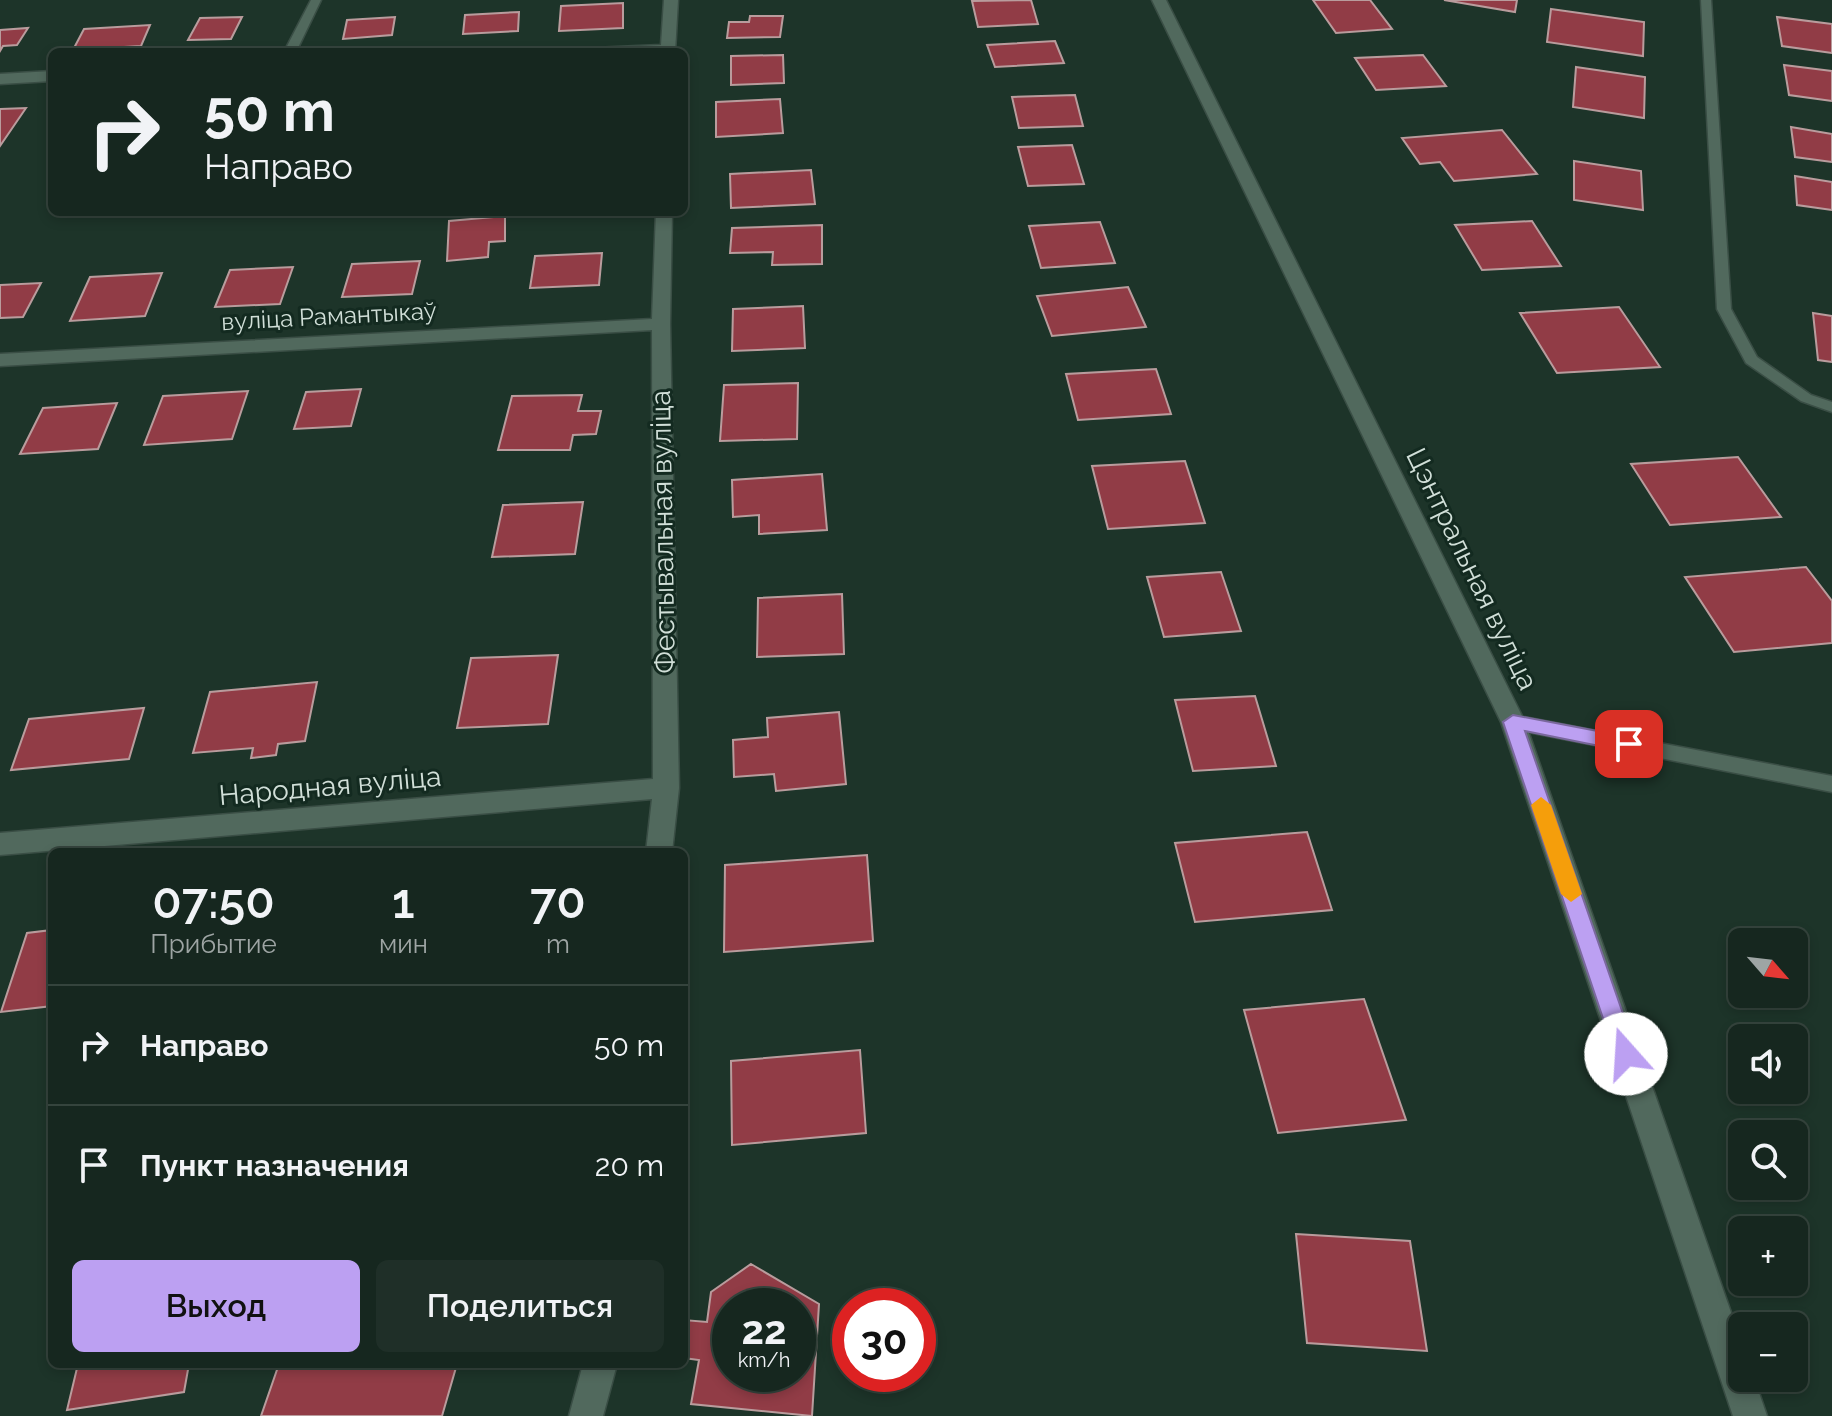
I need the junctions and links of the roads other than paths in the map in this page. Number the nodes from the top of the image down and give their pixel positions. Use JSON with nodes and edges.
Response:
{"nodes":[{"id":1,"x":316,"y":0,"type":"edge"},
{"id":2,"x":671,"y":0,"type":"edge"},
{"id":3,"x":1159,"y":0,"type":"edge"},
{"id":4,"x":1706,"y":0,"type":"edge"},
{"id":5,"x":292,"y":48,"type":"edge"},
{"id":6,"x":668,"y":48,"type":"edge"},
{"id":7,"x":48,"y":76,"type":"edge"},
{"id":8,"x":0,"y":79,"type":"edge"},
{"id":9,"x":664,"y":216,"type":"edge"},
{"id":10,"x":661,"y":324,"type":"junction"},
{"id":11,"x":0,"y":360,"type":"edge"},
{"id":12,"x":1832,"y":407,"type":"edge"},
{"id":13,"x":1513,"y":722,"type":"junction"},
{"id":14,"x":1832,"y":784,"type":"edge"},
{"id":15,"x":666,"y":788,"type":"junction"},
{"id":16,"x":0,"y":844,"type":"edge"},
{"id":17,"x":659,"y":848,"type":"edge"},
{"id":18,"x":599,"y":1368,"type":"edge"},
{"id":19,"x":586,"y":1416,"type":"edge"},
{"id":20,"x":1750,"y":1416,"type":"edge"}],
"edges":[{"from":1,"to":5,"type":"lane"},
{"from":2,"to":6,"type":"street"},
{"from":3,"to":13,"type":"street","name":"Цэнтральная вуліца"},
{"from":4,"to":12,"type":"lane"},
{"from":7,"to":8,"type":"street"},
{"from":9,"to":10,"type":"street","name":"Фестывальная вуліца"},
{"from":10,"to":11,"type":"street","name":"вуліца Рамантыкаў"},
{"from":10,"to":15,"type":"street","name":"Фестывальная вуліца"},
{"from":13,"to":14,"type":"lane"},
{"from":13,"to":20,"type":"street","name":"Цэнтральная вуліца"},
{"from":15,"to":16,"type":"street","name":"Народная вуліца"},
{"from":15,"to":17,"type":"street","name":"Фестывальная вуліца"},
{"from":18,"to":19,"type":"street"}]}
